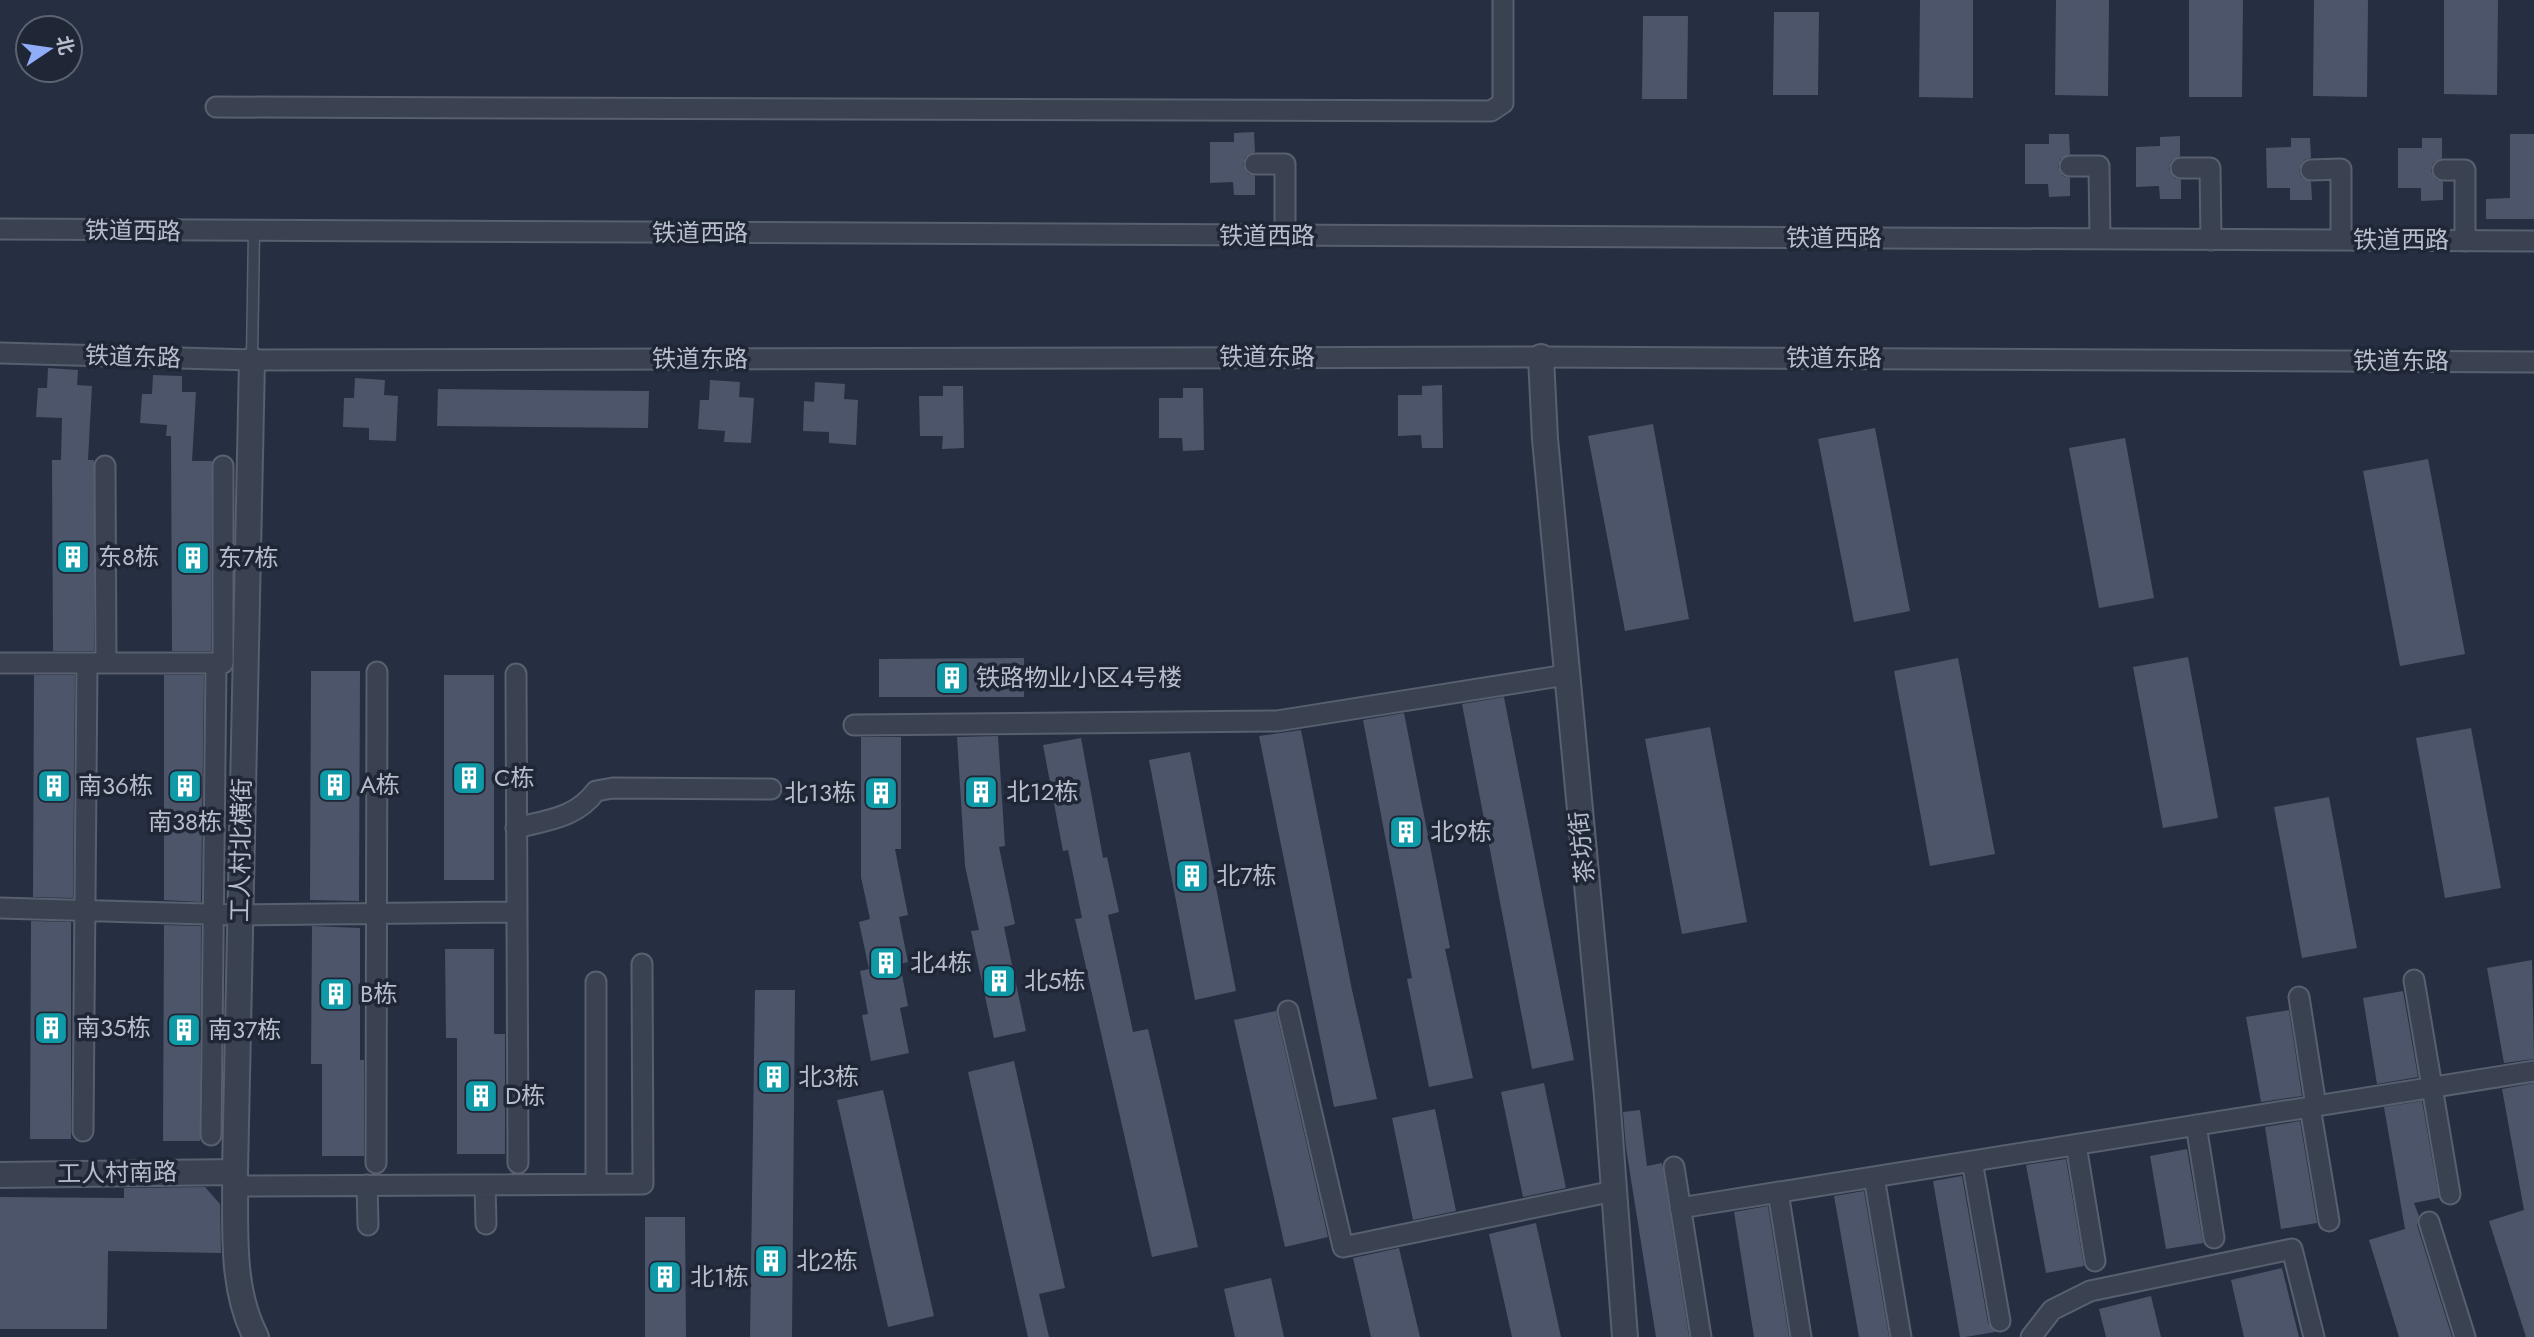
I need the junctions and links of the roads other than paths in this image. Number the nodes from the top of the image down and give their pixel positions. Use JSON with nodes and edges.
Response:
{"nodes":[{"id":1,"x":1503,"y":0,"type":"edge"},
{"id":2,"x":216,"y":107,"type":"dead end"},
{"id":3,"x":1255,"y":164,"type":"dead end"},
{"id":4,"x":2070,"y":166,"type":"dead end"},
{"id":5,"x":2181,"y":168,"type":"dead end"},
{"id":6,"x":2311,"y":170,"type":"dead end"},
{"id":7,"x":2443,"y":170,"type":"dead end"},
{"id":8,"x":0,"y":229,"type":"edge"},
{"id":9,"x":254,"y":232,"type":"junction"},
{"id":10,"x":1285,"y":236,"type":"junction"},
{"id":11,"x":2100,"y":239,"type":"junction"},
{"id":12,"x":2211,"y":240,"type":"junction"},
{"id":13,"x":2341,"y":240,"type":"junction"},
{"id":14,"x":2465,"y":240,"type":"junction"},
{"id":15,"x":2534,"y":241,"type":"edge"},
{"id":16,"x":0,"y":353,"type":"edge"},
{"id":17,"x":1541,"y":357,"type":"junction"},
{"id":18,"x":253,"y":360,"type":"junction"},
{"id":19,"x":2534,"y":362,"type":"edge"},
{"id":20,"x":105,"y":466,"type":"dead end"},
{"id":21,"x":223,"y":466,"type":"dead end"},
{"id":22,"x":0,"y":663,"type":"edge"},
{"id":23,"x":96,"y":663,"type":"junction"},
{"id":24,"x":216,"y":663,"type":"junction"},
{"id":25,"x":377,"y":672,"type":"dead end"},
{"id":26,"x":516,"y":674,"type":"dead end"},
{"id":27,"x":1566,"y":675,"type":"junction"},
{"id":28,"x":855,"y":725,"type":"dead end"},
{"id":29,"x":771,"y":789,"type":"dead end"},
{"id":30,"x":516,"y":828,"type":"junction"},
{"id":31,"x":0,"y":908,"type":"edge"},
{"id":32,"x":84,"y":909,"type":"junction"},
{"id":33,"x":516,"y":912,"type":"junction"},
{"id":34,"x":213,"y":914,"type":"junction"},
{"id":35,"x":377,"y":914,"type":"junction"},
{"id":36,"x":240,"y":915,"type":"junction"},
{"id":37,"x":642,"y":964,"type":"dead end"},
{"id":38,"x":2414,"y":980,"type":"dead end"},
{"id":39,"x":596,"y":982,"type":"dead end"},
{"id":40,"x":2299,"y":997,"type":"dead end"},
{"id":41,"x":1288,"y":1011,"type":"dead end"},
{"id":42,"x":2534,"y":1071,"type":"edge"},
{"id":43,"x":2432,"y":1087,"type":"junction"},
{"id":44,"x":2313,"y":1106,"type":"junction"},
{"id":45,"x":2196,"y":1125,"type":"junction"},
{"id":46,"x":83,"y":1132,"type":"dead end"},
{"id":47,"x":211,"y":1135,"type":"dead end"},
{"id":48,"x":2076,"y":1144,"type":"junction"},
{"id":49,"x":1972,"y":1161,"type":"junction"},
{"id":50,"x":376,"y":1163,"type":"dead end"},
{"id":51,"x":518,"y":1163,"type":"dead end"},
{"id":52,"x":1674,"y":1167,"type":"dead end"},
{"id":53,"x":0,"y":1175,"type":"edge"},
{"id":54,"x":1874,"y":1177,"type":"junction"},
{"id":55,"x":235,"y":1179,"type":"junction"},
{"id":56,"x":596,"y":1184,"type":"junction"},
{"id":57,"x":367,"y":1185,"type":"junction"},
{"id":58,"x":485,"y":1185,"type":"junction"},
{"id":59,"x":1614,"y":1191,"type":"junction"},
{"id":60,"x":1778,"y":1192,"type":"junction"},
{"id":61,"x":2450,"y":1194,"type":"dead end"},
{"id":62,"x":1680,"y":1208,"type":"junction"},
{"id":63,"x":2329,"y":1222,"type":"dead end"},
{"id":64,"x":2429,"y":1222,"type":"dead end"},
{"id":65,"x":486,"y":1224,"type":"dead end"},
{"id":66,"x":368,"y":1225,"type":"dead end"},
{"id":67,"x":2214,"y":1238,"type":"dead end"},
{"id":68,"x":2095,"y":1261,"type":"dead end"},
{"id":69,"x":2000,"y":1321,"type":"dead end"},
{"id":70,"x":256,"y":1337,"type":"edge"},
{"id":71,"x":1625,"y":1337,"type":"edge"},
{"id":72,"x":1701,"y":1337,"type":"edge"},
{"id":73,"x":1801,"y":1337,"type":"edge"},
{"id":74,"x":1901,"y":1337,"type":"edge"},
{"id":75,"x":2031,"y":1337,"type":"edge"},
{"id":76,"x":2314,"y":1337,"type":"edge"},
{"id":77,"x":2465,"y":1337,"type":"edge"}],
"edges":[{"from":1,"to":2,"type":"street"},
{"from":3,"to":10,"type":"street"},
{"from":4,"to":11,"type":"street"},
{"from":5,"to":12,"type":"street"},
{"from":6,"to":13,"type":"street"},
{"from":7,"to":14,"type":"street"},
{"from":8,"to":9,"type":"street","name":"铁道西路"},
{"from":9,"to":10,"type":"street","name":"铁道西路"},
{"from":9,"to":18,"type":"lane"},
{"from":10,"to":11,"type":"street","name":"铁道西路"},
{"from":11,"to":12,"type":"street","name":"铁道西路"},
{"from":12,"to":13,"type":"street","name":"铁道西路"},
{"from":13,"to":14,"type":"street","name":"铁道西路"},
{"from":14,"to":15,"type":"street","name":"铁道西路"},
{"from":16,"to":18,"type":"street","name":"铁道东路"},
{"from":17,"to":18,"type":"street","name":"铁道东路"},
{"from":17,"to":19,"type":"street","name":"铁道东路"},
{"from":17,"to":27,"type":"street","name":"茶坊街"},
{"from":18,"to":36,"type":"street","name":"工人村北横街"},
{"from":20,"to":23,"type":"street"},
{"from":21,"to":24,"type":"street"},
{"from":22,"to":23,"type":"street"},
{"from":23,"to":24,"type":"street"},
{"from":23,"to":32,"type":"street"},
{"from":24,"to":34,"type":"street"},
{"from":25,"to":35,"type":"street"},
{"from":26,"to":30,"type":"street"},
{"from":27,"to":28,"type":"street"},
{"from":27,"to":59,"type":"street","name":"茶坊街"},
{"from":29,"to":30,"type":"street"},
{"from":30,"to":33,"type":"street"},
{"from":31,"to":32,"type":"street"},
{"from":32,"to":34,"type":"street"},
{"from":32,"to":46,"type":"street"},
{"from":33,"to":35,"type":"street"},
{"from":33,"to":51,"type":"street"},
{"from":34,"to":36,"type":"street"},
{"from":34,"to":47,"type":"street"},
{"from":35,"to":36,"type":"street"},
{"from":35,"to":50,"type":"street"},
{"from":36,"to":55,"type":"street","name":"工人村北横街"},
{"from":37,"to":56,"type":"street"},
{"from":38,"to":43,"type":"street"},
{"from":39,"to":56,"type":"street"},
{"from":40,"to":44,"type":"street"},
{"from":41,"to":59,"type":"street"},
{"from":42,"to":43,"type":"street"},
{"from":43,"to":44,"type":"street"},
{"from":43,"to":61,"type":"street"},
{"from":44,"to":45,"type":"street"},
{"from":44,"to":63,"type":"street"},
{"from":45,"to":48,"type":"street"},
{"from":45,"to":67,"type":"street"},
{"from":48,"to":49,"type":"street"},
{"from":48,"to":68,"type":"street"},
{"from":49,"to":54,"type":"street"},
{"from":49,"to":69,"type":"street"},
{"from":52,"to":62,"type":"street"},
{"from":53,"to":55,"type":"street","name":"工人村南路"},
{"from":54,"to":60,"type":"street"},
{"from":54,"to":74,"type":"street"},
{"from":55,"to":57,"type":"street"},
{"from":55,"to":70,"type":"street","name":"工人村北横街"},
{"from":56,"to":58,"type":"street"},
{"from":57,"to":58,"type":"street"},
{"from":57,"to":66,"type":"street"},
{"from":58,"to":65,"type":"street"},
{"from":59,"to":71,"type":"street","name":"茶坊街"},
{"from":60,"to":62,"type":"street"},
{"from":60,"to":73,"type":"street"},
{"from":62,"to":72,"type":"street"},
{"from":64,"to":77,"type":"street"},
{"from":75,"to":76,"type":"street"}]}
